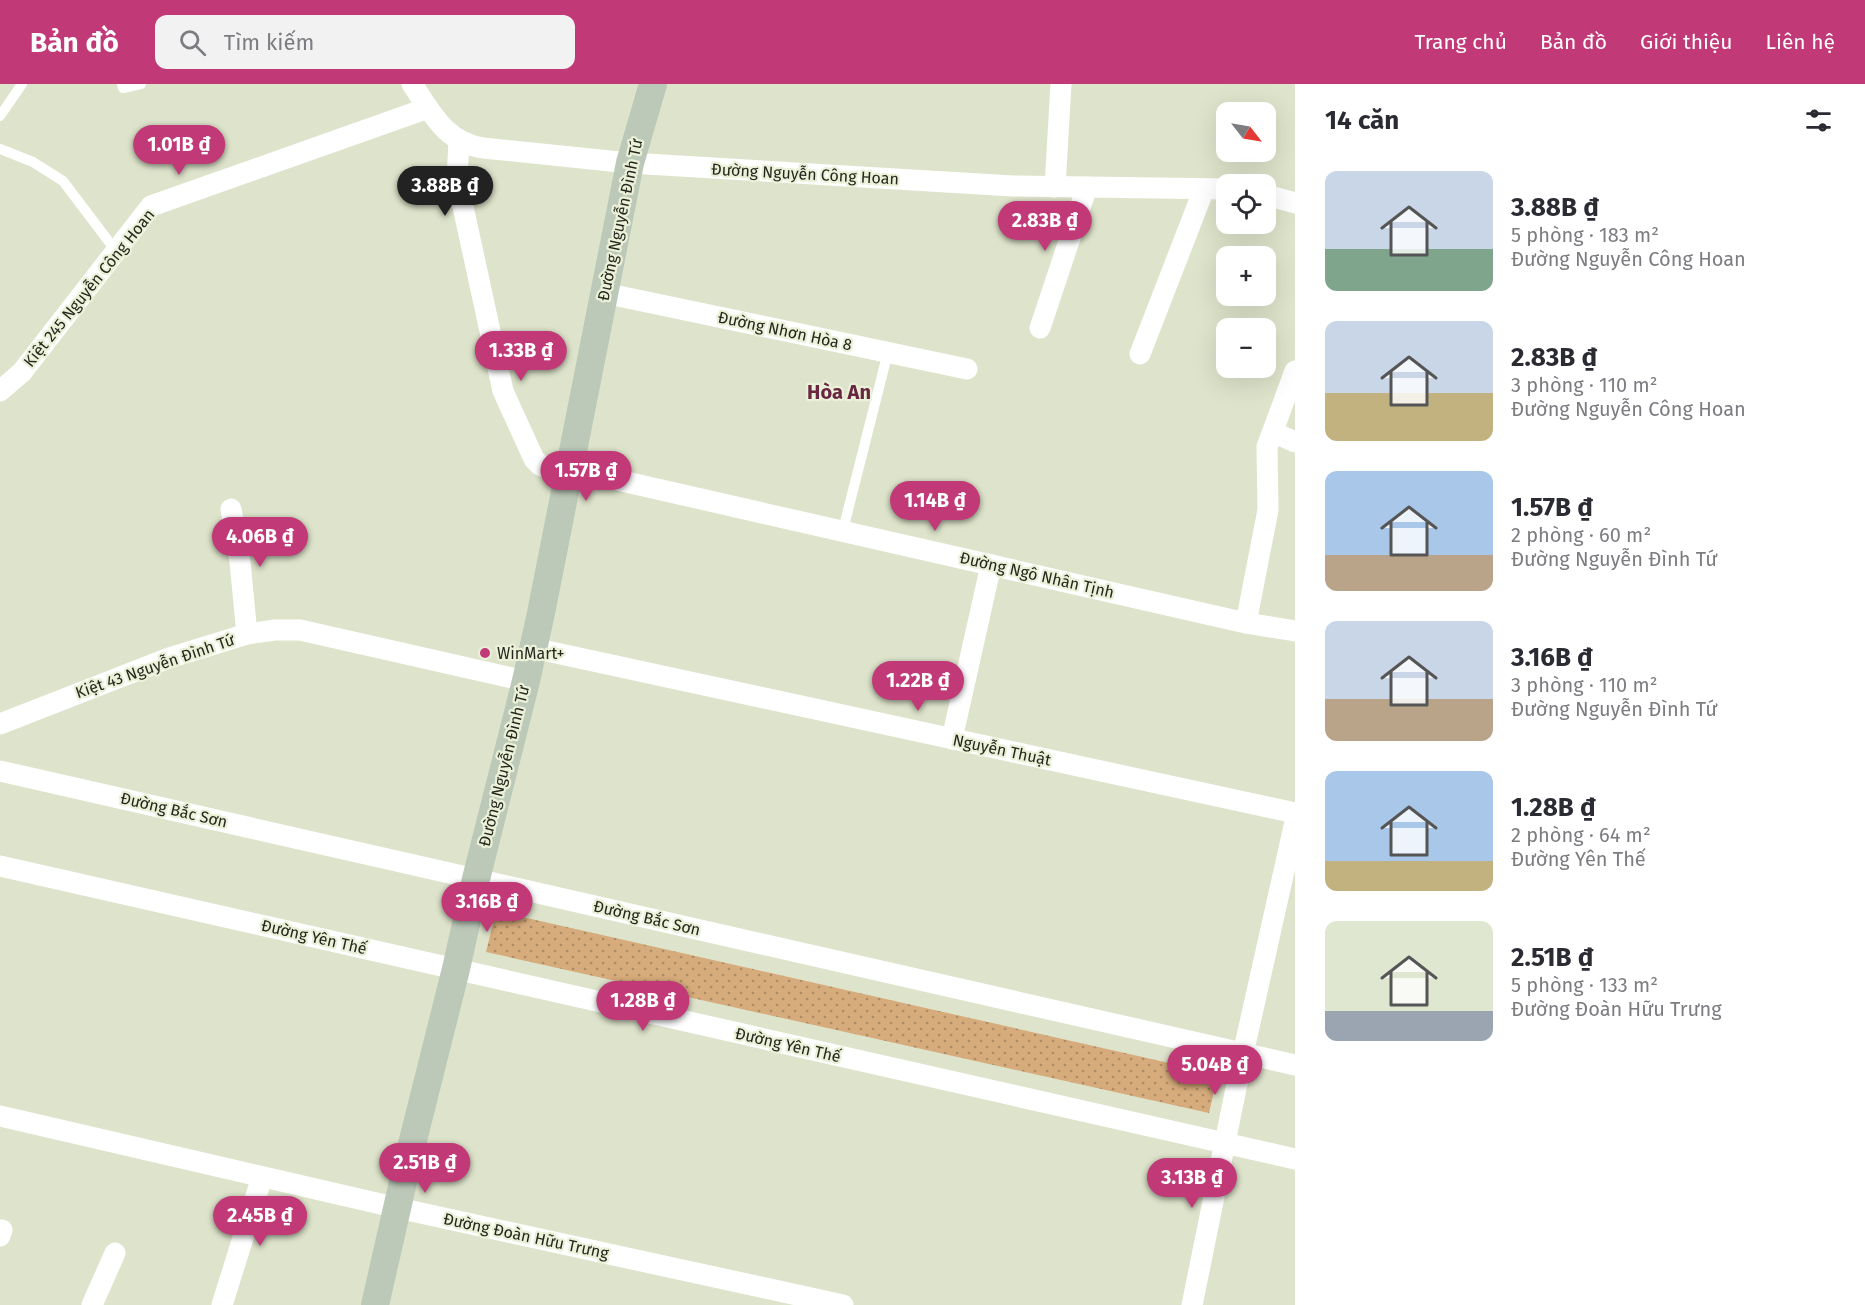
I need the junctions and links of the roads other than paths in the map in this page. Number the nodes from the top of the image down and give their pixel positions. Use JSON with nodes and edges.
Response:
{"nodes":[{"id":1,"x":22,"y":84,"type":"edge"},
{"id":2,"x":122,"y":84,"type":"edge"},
{"id":3,"x":141,"y":84,"type":"edge"},
{"id":4,"x":412,"y":84,"type":"edge"},
{"id":5,"x":653,"y":84,"type":"edge"},
{"id":6,"x":1061,"y":84,"type":"edge"},
{"id":7,"x":428,"y":108,"type":"junction"},
{"id":8,"x":0,"y":116,"type":"edge"},
{"id":9,"x":459,"y":141,"type":"junction"},
{"id":10,"x":0,"y":149,"type":"edge"},
{"id":11,"x":630,"y":164,"type":"junction"},
{"id":12,"x":1055,"y":187,"type":"junction"},
{"id":13,"x":1087,"y":187,"type":"junction"},
{"id":14,"x":1204,"y":189,"type":"junction"},
{"id":15,"x":1216,"y":189,"type":"edge"},
{"id":16,"x":1276,"y":198,"type":"edge"},
{"id":17,"x":1295,"y":203,"type":"edge"},
{"id":18,"x":116,"y":251,"type":"junction"},
{"id":19,"x":604,"y":293,"type":"junction"},
{"id":20,"x":1040,"y":328,"type":"dead end"},
{"id":21,"x":888,"y":352,"type":"junction"},
{"id":22,"x":1140,"y":354,"type":"dead end"},
{"id":23,"x":967,"y":369,"type":"dead end"},
{"id":24,"x":1295,"y":371,"type":"edge"},
{"id":25,"x":0,"y":391,"type":"edge"},
{"id":26,"x":1273,"y":432,"type":"junction"},
{"id":27,"x":1295,"y":442,"type":"edge"},
{"id":28,"x":568,"y":473,"type":"junction"},
{"id":29,"x":231,"y":509,"type":"dead end"},
{"id":30,"x":843,"y":531,"type":"junction"},
{"id":31,"x":992,"y":565,"type":"junction"},
{"id":32,"x":1246,"y":622,"type":"junction"},
{"id":33,"x":1295,"y":631,"type":"edge"},
{"id":34,"x":247,"y":634,"type":"junction"},
{"id":35,"x":533,"y":648,"type":"junction"},
{"id":36,"x":526,"y":681,"type":"junction"},
{"id":37,"x":0,"y":724,"type":"edge"},
{"id":38,"x":952,"y":739,"type":"junction"},
{"id":39,"x":0,"y":771,"type":"edge"},
{"id":40,"x":1295,"y":813,"type":"edge"},
{"id":41,"x":1295,"y":822,"type":"edge"},
{"id":42,"x":0,"y":866,"type":"edge"},
{"id":43,"x":476,"y":879,"type":"junction"},
{"id":44,"x":458,"y":960,"type":"junction"},
{"id":45,"x":1243,"y":1054,"type":"junction"},
{"id":46,"x":1295,"y":1065,"type":"edge"},
{"id":47,"x":0,"y":1116,"type":"edge"},
{"id":48,"x":1225,"y":1144,"type":"junction"},
{"id":49,"x":1295,"y":1159,"type":"edge"},
{"id":50,"x":262,"y":1177,"type":"junction"},
{"id":51,"x":398,"y":1208,"type":"junction"},
{"id":52,"x":115,"y":1253,"type":"dead end"},
{"id":53,"x":92,"y":1305,"type":"edge"},
{"id":54,"x":222,"y":1305,"type":"edge"},
{"id":55,"x":375,"y":1305,"type":"edge"},
{"id":56,"x":843,"y":1305,"type":"edge"},
{"id":57,"x":1192,"y":1305,"type":"edge"}],
"edges":[{"from":1,"to":8,"type":"lane"},
{"from":2,"to":3,"type":"lane"},
{"from":4,"to":7,"type":"street","name":"Đường Nguyễn Công Hoan"},
{"from":5,"to":11,"type":"street","name":"Đường Nguyễn Đình Tứ"},
{"from":6,"to":12,"type":"street"},
{"from":7,"to":9,"type":"street","name":"Đường Nguyễn Công Hoan"},
{"from":7,"to":18,"type":"street","name":"Kiệt 245 Nguyễn Công Hoan"},
{"from":9,"to":11,"type":"street","name":"Đường Nguyễn Công Hoan"},
{"from":9,"to":28,"type":"street","name":"Đường Ngô Nhân Tịnh"},
{"from":10,"to":18,"type":"lane"},
{"from":11,"to":12,"type":"street","name":"Đường Nguyễn Công Hoan"},
{"from":11,"to":19,"type":"street","name":"Đường Nguyễn Đình Tứ"},
{"from":12,"to":13,"type":"street","name":"Đường Nguyễn Công Hoan"},
{"from":13,"to":14,"type":"street","name":"Đường Nguyễn Công Hoan"},
{"from":13,"to":20,"type":"street"},
{"from":14,"to":15,"type":"street","name":"Đường Nguyễn Công Hoan"},
{"from":14,"to":22,"type":"street"},
{"from":16,"to":17,"type":"street"},
{"from":18,"to":25,"type":"street","name":"Kiệt 245 Nguyễn Công Hoan"},
{"from":19,"to":21,"type":"street","name":"Đường Nhơn Hòa 8"},
{"from":19,"to":28,"type":"street","name":"Đường Nguyễn Đình Tứ"},
{"from":21,"to":23,"type":"street","name":"Đường Nhơn Hòa 8"},
{"from":21,"to":30,"type":"lane"},
{"from":24,"to":26,"type":"street"},
{"from":26,"to":27,"type":"street"},
{"from":26,"to":32,"type":"street"},
{"from":28,"to":30,"type":"street","name":"Đường Ngô Nhân Tịnh"},
{"from":28,"to":35,"type":"street","name":"Đường Nguyễn Đình Tứ"},
{"from":29,"to":34,"type":"street"},
{"from":30,"to":31,"type":"street","name":"Đường Ngô Nhân Tịnh"},
{"from":31,"to":32,"type":"street","name":"Đường Ngô Nhân Tịnh"},
{"from":31,"to":38,"type":"street"},
{"from":32,"to":33,"type":"street","name":"Đường Ngô Nhân Tịnh"},
{"from":34,"to":36,"type":"street","name":"Kiệt 43 Nguyễn Đình Tứ"},
{"from":34,"to":37,"type":"street","name":"Kiệt 43 Nguyễn Đình Tứ"},
{"from":35,"to":36,"type":"street","name":"Đường Nguyễn Đình Tứ"},
{"from":35,"to":38,"type":"street","name":"Nguyễn Thuật"},
{"from":36,"to":43,"type":"street","name":"Đường Nguyễn Đình Tứ"},
{"from":38,"to":40,"type":"street","name":"Nguyễn Thuật"},
{"from":39,"to":43,"type":"street","name":"Đường Bắc Sơn"},
{"from":41,"to":45,"type":"street"},
{"from":42,"to":44,"type":"street","name":"Đường Yên Thế"},
{"from":43,"to":44,"type":"street","name":"Đường Nguyễn Đình Tứ"},
{"from":43,"to":45,"type":"street","name":"Đường Bắc Sơn"},
{"from":44,"to":48,"type":"street","name":"Đường Yên Thế"},
{"from":44,"to":51,"type":"street","name":"Đường Nguyễn Đình Tứ"},
{"from":45,"to":46,"type":"street","name":"Đường Bắc Sơn"},
{"from":45,"to":48,"type":"street"},
{"from":47,"to":50,"type":"street","name":"Đường Đoàn Hữu Trưng"},
{"from":48,"to":49,"type":"street","name":"Đường Yên Thế"},
{"from":48,"to":57,"type":"street"},
{"from":50,"to":51,"type":"street","name":"Đường Đoàn Hữu Trưng"},
{"from":50,"to":54,"type":"street"},
{"from":51,"to":55,"type":"street","name":"Đường Nguyễn Đình Tứ"},
{"from":51,"to":56,"type":"street","name":"Đường Đoàn Hữu Trưng"},
{"from":52,"to":53,"type":"street"}]}
